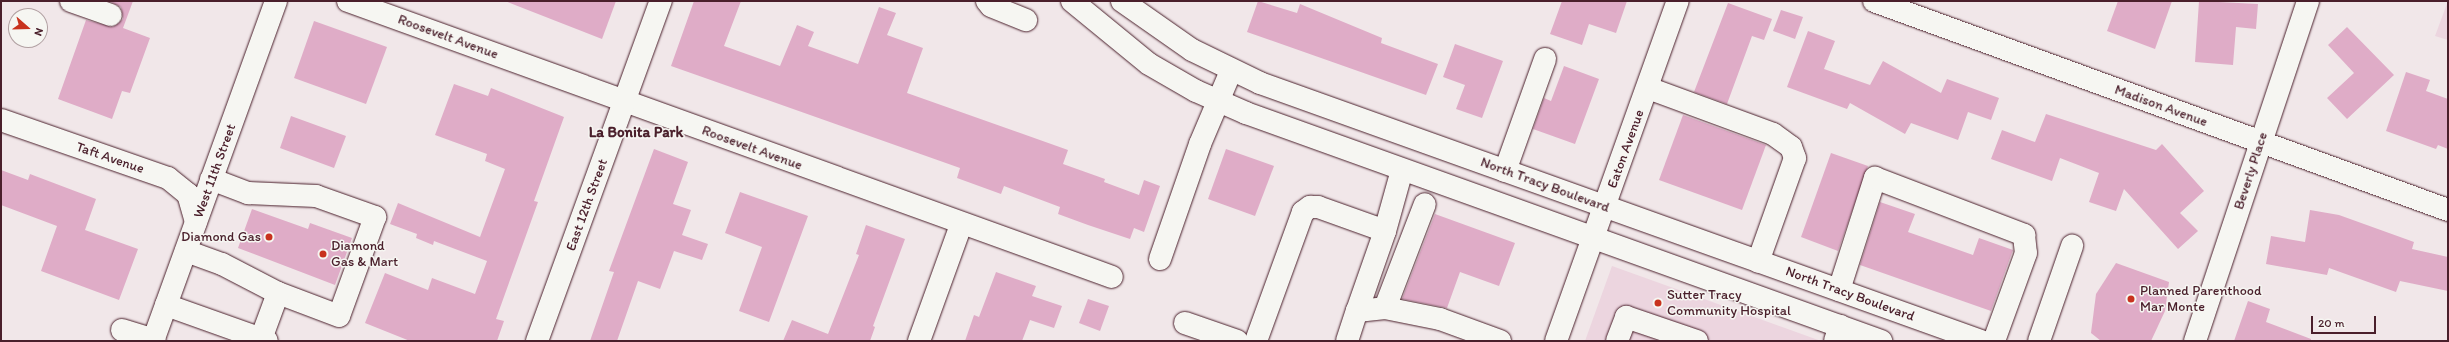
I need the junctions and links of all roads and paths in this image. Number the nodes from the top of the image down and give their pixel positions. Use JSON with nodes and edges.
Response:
{"nodes":[{"id":1,"x":71,"y":1,"type":"edge"},
{"id":2,"x":276,"y":1,"type":"edge"},
{"id":3,"x":348,"y":1,"type":"edge"},
{"id":4,"x":661,"y":1,"type":"edge"},
{"id":5,"x":1072,"y":1,"type":"edge"},
{"id":6,"x":1122,"y":1,"type":"edge"},
{"id":7,"x":1678,"y":1,"type":"edge"},
{"id":8,"x":1874,"y":1,"type":"edge"},
{"id":9,"x":2308,"y":1,"type":"edge"},
{"id":10,"x":985,"y":3,"type":"edge"},
{"id":11,"x":111,"y":15,"type":"dead end"},
{"id":12,"x":1026,"y":20,"type":"dead end"},
{"id":13,"x":1545,"y":60,"type":"dead end"},
{"id":14,"x":1231,"y":71,"type":"junction"},
{"id":15,"x":1648,"y":88,"type":"junction"},
{"id":16,"x":625,"y":101,"type":"junction"},
{"id":17,"x":1218,"y":101,"type":"junction"},
{"id":18,"x":1,"y":120,"type":"edge"},
{"id":19,"x":2260,"y":143,"type":"junction"},
{"id":20,"x":1402,"y":170,"type":"junction"},
{"id":21,"x":1505,"y":171,"type":"junction"},
{"id":22,"x":211,"y":179,"type":"junction"},
{"id":23,"x":1425,"y":204,"type":"dead end"},
{"id":24,"x":1605,"y":207,"type":"junction"},
{"id":25,"x":2448,"y":210,"type":"edge"},
{"id":26,"x":196,"y":222,"type":"junction"},
{"id":27,"x":961,"y":225,"type":"junction"},
{"id":28,"x":1385,"y":232,"type":"junction"},
{"id":29,"x":1594,"y":238,"type":"junction"},
{"id":30,"x":2072,"y":246,"type":"dead end"},
{"id":31,"x":186,"y":251,"type":"junction"},
{"id":32,"x":1160,"y":259,"type":"dead end"},
{"id":33,"x":1758,"y":262,"type":"junction"},
{"id":34,"x":1112,"y":277,"type":"dead end"},
{"id":35,"x":1839,"y":290,"type":"junction"},
{"id":36,"x":278,"y":293,"type":"junction"},
{"id":37,"x":166,"y":305,"type":"junction"},
{"id":38,"x":1385,"y":308,"type":"junction"},
{"id":39,"x":1357,"y":311,"type":"junction"},
{"id":40,"x":1185,"y":323,"type":"dead end"},
{"id":41,"x":122,"y":330,"type":"dead end"},
{"id":42,"x":1837,"y":334,"type":"edge"},
{"id":43,"x":264,"y":340,"type":"edge"},
{"id":44,"x":154,"y":341,"type":"edge"},
{"id":45,"x":538,"y":341,"type":"edge"},
{"id":46,"x":919,"y":341,"type":"edge"},
{"id":47,"x":1237,"y":341,"type":"edge"},
{"id":48,"x":1256,"y":341,"type":"edge"},
{"id":49,"x":1347,"y":341,"type":"edge"},
{"id":50,"x":1500,"y":341,"type":"edge"},
{"id":51,"x":1556,"y":341,"type":"edge"},
{"id":52,"x":1617,"y":341,"type":"edge"},
{"id":53,"x":1697,"y":341,"type":"edge"},
{"id":54,"x":1881,"y":341,"type":"edge"},
{"id":55,"x":1981,"y":341,"type":"edge"},
{"id":56,"x":1994,"y":341,"type":"edge"},
{"id":57,"x":2039,"y":341,"type":"edge"},
{"id":58,"x":2195,"y":341,"type":"edge"}],
"edges":[{"from":1,"to":11,"type":"street"},
{"from":2,"to":22,"type":"street","name":"West 11th Street"},
{"from":3,"to":16,"type":"street","name":"Roosevelt Avenue"},
{"from":4,"to":16,"type":"street","name":"East 12th Street"},
{"from":5,"to":17,"type":"street"},
{"from":6,"to":14,"type":"street","name":"North Tracy Boulevard"},
{"from":7,"to":15,"type":"street","name":"Eaton Avenue"},
{"from":8,"to":19,"type":"street","name":"Madison Avenue"},
{"from":9,"to":19,"type":"street","name":"Beverly Place"},
{"from":10,"to":12,"type":"street"},
{"from":13,"to":21,"type":"street"},
{"from":14,"to":17,"type":"street"},
{"from":14,"to":21,"type":"street","name":"North Tracy Boulevard"},
{"from":15,"to":24,"type":"street","name":"Eaton Avenue"},
{"from":15,"to":33,"type":"street"},
{"from":16,"to":27,"type":"street","name":"Roosevelt Avenue"},
{"from":16,"to":45,"type":"street","name":"East 12th Street"},
{"from":17,"to":20,"type":"street"},
{"from":17,"to":32,"type":"street"},
{"from":18,"to":26,"type":"street","name":"Taft Avenue"},
{"from":19,"to":25,"type":"street","name":"Madison Avenue"},
{"from":19,"to":58,"type":"street","name":"Beverly Place"},
{"from":20,"to":28,"type":"street"},
{"from":20,"to":29,"type":"street"},
{"from":21,"to":24,"type":"street","name":"North Tracy Boulevard"},
{"from":22,"to":26,"type":"street","name":"West 11th Street"},
{"from":22,"to":36,"type":"street"},
{"from":23,"to":38,"type":"street"},
{"from":24,"to":29,"type":"street","name":"Eaton Avenue"},
{"from":24,"to":33,"type":"street","name":"North Tracy Boulevard"},
{"from":26,"to":31,"type":"street","name":"West 11th Street"},
{"from":27,"to":34,"type":"street","name":"Roosevelt Avenue"},
{"from":27,"to":46,"type":"street"},
{"from":28,"to":39,"type":"street"},
{"from":28,"to":48,"type":"street"},
{"from":29,"to":42,"type":"street"},
{"from":29,"to":51,"type":"street","name":"Eaton Avenue"},
{"from":30,"to":57,"type":"street"},
{"from":31,"to":36,"type":"street"},
{"from":31,"to":37,"type":"street","name":"West 11th Street"},
{"from":33,"to":35,"type":"street","name":"North Tracy Boulevard"},
{"from":35,"to":55,"type":"street","name":"North Tracy Boulevard"},
{"from":35,"to":56,"type":"street"},
{"from":36,"to":43,"type":"street"},
{"from":37,"to":43,"type":"street"},
{"from":37,"to":44,"type":"street","name":"West 11th Street"},
{"from":38,"to":39,"type":"street"},
{"from":38,"to":50,"type":"street"},
{"from":39,"to":49,"type":"street"},
{"from":40,"to":47,"type":"street"},
{"from":41,"to":44,"type":"street"},
{"from":42,"to":54,"type":"street"},
{"from":52,"to":53,"type":"street"}]}
